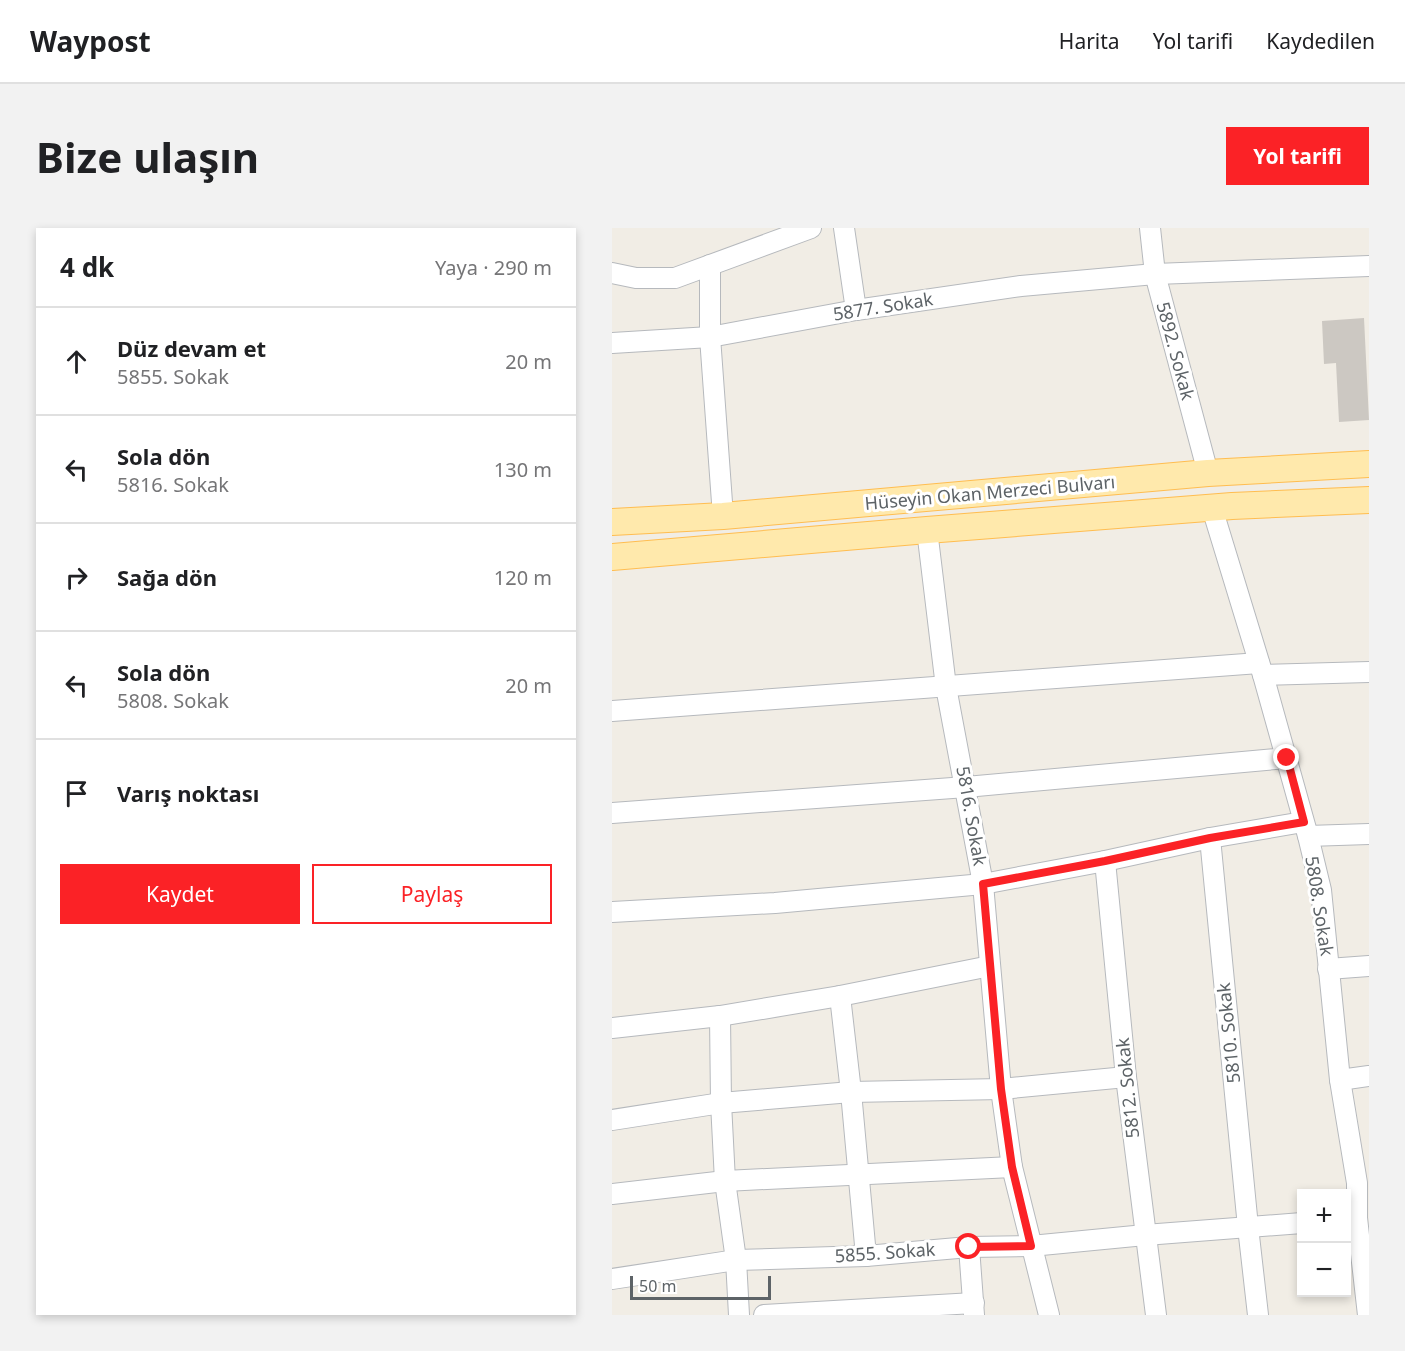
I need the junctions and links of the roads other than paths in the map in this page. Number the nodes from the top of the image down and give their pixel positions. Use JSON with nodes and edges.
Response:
{"nodes":[{"id":1,"x":811,"y":228,"type":"edge"},
{"id":2,"x":844,"y":228,"type":"edge"},
{"id":3,"x":1150,"y":228,"type":"edge"},
{"id":4,"x":710,"y":266,"type":"junction"},
{"id":5,"x":1369,"y":266,"type":"edge"},
{"id":6,"x":612,"y":273,"type":"edge"},
{"id":7,"x":1155,"y":274,"type":"junction"},
{"id":8,"x":856,"y":310,"type":"junction"},
{"id":9,"x":710,"y":337,"type":"junction"},
{"id":10,"x":612,"y":343,"type":"edge"},
{"id":11,"x":1369,"y":464,"type":"edge"},
{"id":12,"x":1208,"y":473,"type":"junction"},
{"id":13,"x":1369,"y":500,"type":"edge"},
{"id":14,"x":1212,"y":508,"type":"junction"},
{"id":15,"x":723,"y":516,"type":"junction"},
{"id":16,"x":612,"y":522,"type":"edge"},
{"id":17,"x":927,"y":530,"type":"junction"},
{"id":18,"x":612,"y":557,"type":"edge"},
{"id":19,"x":1261,"y":669,"type":"junction"},
{"id":20,"x":1369,"y":672,"type":"edge"},
{"id":21,"x":946,"y":687,"type":"junction"},
{"id":22,"x":612,"y":711,"type":"edge"},
{"id":23,"x":1287,"y":758,"type":"junction"},
{"id":24,"x":966,"y":787,"type":"junction"},
{"id":25,"x":612,"y":813,"type":"edge"},
{"id":26,"x":1306,"y":829,"type":"junction"},
{"id":27,"x":1369,"y":834,"type":"edge"},
{"id":28,"x":1210,"y":838,"type":"junction"},
{"id":29,"x":1105,"y":861,"type":"junction"},
{"id":30,"x":983,"y":884,"type":"junction"},
{"id":31,"x":612,"y":912,"type":"edge"},
{"id":32,"x":990,"y":966,"type":"junction"},
{"id":33,"x":1369,"y":966,"type":"edge"},
{"id":34,"x":1329,"y":969,"type":"junction"},
{"id":35,"x":840,"y":996,"type":"junction"},
{"id":36,"x":720,"y":1016,"type":"junction"},
{"id":37,"x":612,"y":1029,"type":"edge"},
{"id":38,"x":1369,"y":1076,"type":"edge"},
{"id":39,"x":1126,"y":1077,"type":"junction"},
{"id":40,"x":1340,"y":1080,"type":"junction"},
{"id":41,"x":1001,"y":1089,"type":"junction"},
{"id":42,"x":851,"y":1092,"type":"junction"},
{"id":43,"x":721,"y":1103,"type":"junction"},
{"id":44,"x":612,"y":1120,"type":"edge"},
{"id":45,"x":1012,"y":1167,"type":"junction"},
{"id":46,"x":858,"y":1174,"type":"junction"},
{"id":47,"x":725,"y":1181,"type":"junction"},
{"id":48,"x":1363,"y":1183,"type":"edge"},
{"id":49,"x":612,"y":1194,"type":"edge"},
{"id":50,"x":1352,"y":1218,"type":"edge"},
{"id":51,"x":1297,"y":1223,"type":"edge"},
{"id":52,"x":1248,"y":1227,"type":"junction"},
{"id":53,"x":1145,"y":1235,"type":"junction"},
{"id":54,"x":1031,"y":1246,"type":"junction"},
{"id":55,"x":969,"y":1247,"type":"junction"},
{"id":56,"x":866,"y":1256,"type":"junction"},
{"id":57,"x":736,"y":1260,"type":"junction"},
{"id":58,"x":612,"y":1279,"type":"edge"},
{"id":59,"x":974,"y":1309,"type":"edge"},
{"id":60,"x":739,"y":1315,"type":"edge"},
{"id":61,"x":764,"y":1315,"type":"edge"},
{"id":62,"x":1049,"y":1315,"type":"edge"},
{"id":63,"x":1156,"y":1315,"type":"edge"},
{"id":64,"x":1258,"y":1315,"type":"edge"},
{"id":65,"x":1368,"y":1315,"type":"edge"}],
"edges":[{"from":1,"to":4,"type":"street"},
{"from":2,"to":8,"type":"street"},
{"from":3,"to":7,"type":"street","name":"5892. Sokak"},
{"from":4,"to":6,"type":"street"},
{"from":4,"to":9,"type":"street"},
{"from":5,"to":7,"type":"street","name":"5877. Sokak"},
{"from":7,"to":8,"type":"street","name":"5877. Sokak"},
{"from":7,"to":12,"type":"street","name":"5892. Sokak"},
{"from":8,"to":9,"type":"street","name":"5877. Sokak"},
{"from":9,"to":10,"type":"street","name":"5877. Sokak"},
{"from":9,"to":15,"type":"street"},
{"from":11,"to":12,"type":"main road","name":"Hüseyin Okan Merzeci Bulvarı"},
{"from":12,"to":15,"type":"main road","name":"Hüseyin Okan Merzeci Bulvarı"},
{"from":13,"to":14,"type":"main road","name":"Hüseyin Okan Merzeci Bulvarı"},
{"from":14,"to":17,"type":"main road","name":"Hüseyin Okan Merzeci Bulvarı"},
{"from":14,"to":19,"type":"street","name":"5808. Sokak"},
{"from":15,"to":16,"type":"main road","name":"Hüseyin Okan Merzeci Bulvarı"},
{"from":17,"to":18,"type":"main road","name":"Hüseyin Okan Merzeci Bulvarı"},
{"from":17,"to":21,"type":"street","name":"5816. Sokak"},
{"from":19,"to":20,"type":"street"},
{"from":19,"to":21,"type":"street"},
{"from":19,"to":23,"type":"street","name":"5808. Sokak"},
{"from":21,"to":22,"type":"street"},
{"from":21,"to":24,"type":"street","name":"5816. Sokak"},
{"from":23,"to":24,"type":"street"},
{"from":23,"to":26,"type":"street","name":"5808. Sokak"},
{"from":24,"to":25,"type":"street"},
{"from":24,"to":30,"type":"street","name":"5816. Sokak"},
{"from":26,"to":27,"type":"street"},
{"from":26,"to":28,"type":"street"},
{"from":26,"to":34,"type":"street","name":"5808. Sokak"},
{"from":28,"to":29,"type":"street"},
{"from":28,"to":52,"type":"street","name":"5810. Sokak"},
{"from":29,"to":30,"type":"street"},
{"from":29,"to":39,"type":"street","name":"5812. Sokak"},
{"from":30,"to":31,"type":"street"},
{"from":30,"to":32,"type":"street","name":"5816. Sokak"},
{"from":32,"to":35,"type":"street"},
{"from":32,"to":41,"type":"street","name":"5816. Sokak"},
{"from":33,"to":34,"type":"street"},
{"from":34,"to":40,"type":"street","name":"5808. Sokak"},
{"from":35,"to":36,"type":"street"},
{"from":35,"to":42,"type":"street"},
{"from":36,"to":37,"type":"street"},
{"from":36,"to":43,"type":"street"},
{"from":38,"to":40,"type":"street"},
{"from":39,"to":41,"type":"street"},
{"from":39,"to":53,"type":"street","name":"5812. Sokak"},
{"from":40,"to":48,"type":"street","name":"5808. Sokak"},
{"from":41,"to":42,"type":"street"},
{"from":41,"to":45,"type":"street","name":"5816. Sokak"},
{"from":42,"to":43,"type":"street"},
{"from":42,"to":46,"type":"street"},
{"from":43,"to":44,"type":"street"},
{"from":43,"to":47,"type":"street"},
{"from":45,"to":46,"type":"street"},
{"from":45,"to":54,"type":"street","name":"5816. Sokak"},
{"from":46,"to":47,"type":"street"},
{"from":46,"to":56,"type":"street"},
{"from":47,"to":49,"type":"street"},
{"from":47,"to":57,"type":"street"},
{"from":48,"to":50,"type":"street","name":"5808. Sokak"},
{"from":50,"to":65,"type":"street","name":"5808. Sokak"},
{"from":51,"to":52,"type":"street","name":"5855. Sokak"},
{"from":52,"to":53,"type":"street","name":"5855. Sokak"},
{"from":52,"to":64,"type":"street","name":"5810. Sokak"},
{"from":53,"to":54,"type":"street","name":"5855. Sokak"},
{"from":53,"to":63,"type":"street","name":"5812. Sokak"},
{"from":54,"to":55,"type":"street","name":"5855. Sokak"},
{"from":54,"to":62,"type":"street","name":"5816. Sokak"},
{"from":55,"to":56,"type":"street","name":"5855. Sokak"},
{"from":55,"to":59,"type":"street"},
{"from":56,"to":57,"type":"street","name":"5855. Sokak"},
{"from":57,"to":58,"type":"street","name":"5855. Sokak"},
{"from":57,"to":60,"type":"street"},
{"from":59,"to":61,"type":"street"}]}
